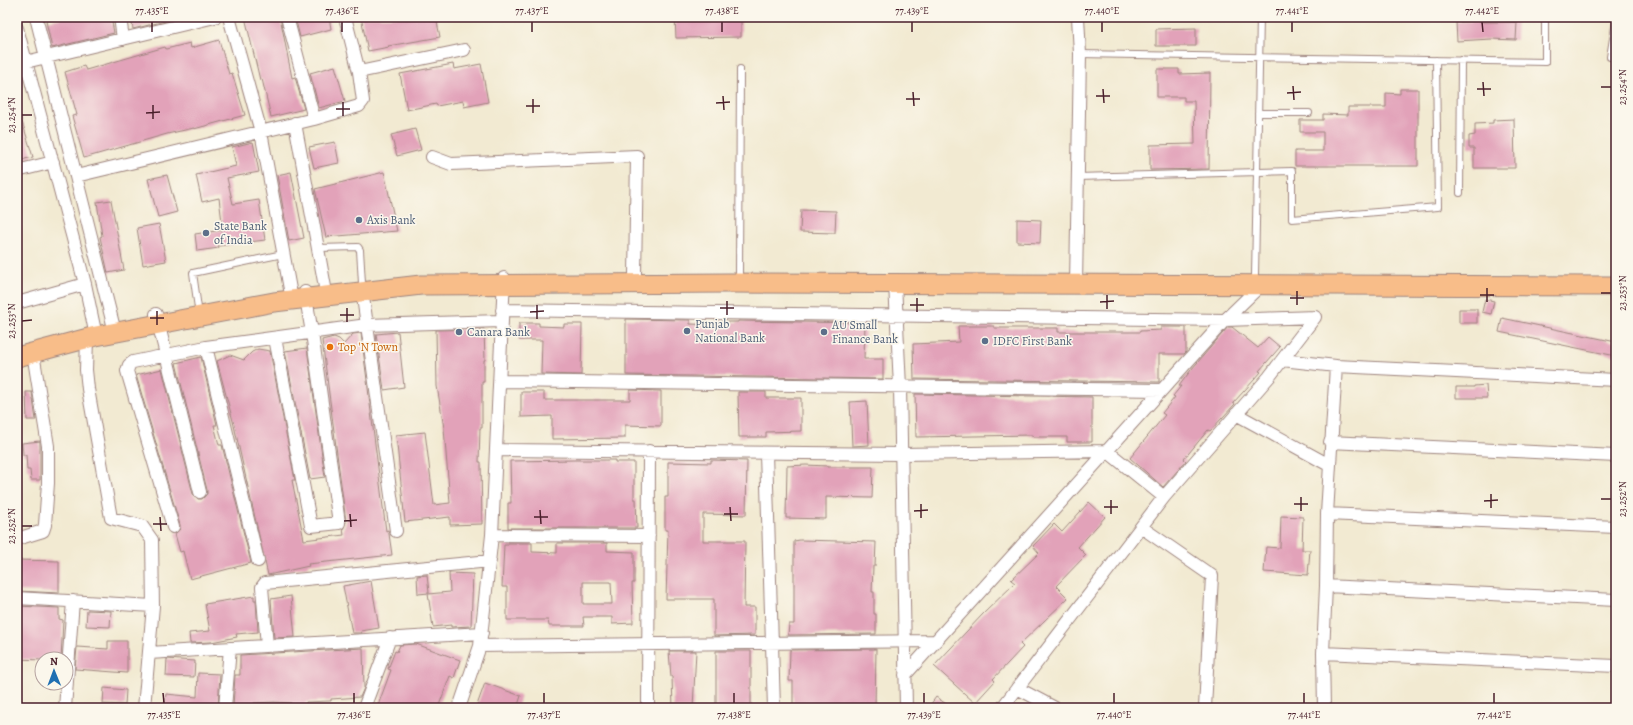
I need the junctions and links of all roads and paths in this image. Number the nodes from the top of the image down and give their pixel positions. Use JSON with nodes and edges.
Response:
{"nodes":[{"id":1,"x":36,"y":17,"type":"edge"},
{"id":2,"x":120,"y":17,"type":"edge"},
{"id":3,"x":215,"y":17,"type":"edge"},
{"id":4,"x":229,"y":17,"type":"edge"},
{"id":5,"x":287,"y":17,"type":"edge"},
{"id":6,"x":345,"y":17,"type":"edge"},
{"id":7,"x":1078,"y":17,"type":"edge"},
{"id":8,"x":1260,"y":17,"type":"edge"},
{"id":9,"x":1545,"y":17,"type":"edge"},
{"id":10,"x":1616,"y":20,"type":"edge"},
{"id":11,"x":17,"y":28,"type":"edge"},
{"id":12,"x":123,"y":39,"type":"junction"},
{"id":13,"x":464,"y":50,"type":"dead end"},
{"id":14,"x":1080,"y":54,"type":"junction"},
{"id":15,"x":46,"y":57,"type":"junction"},
{"id":16,"x":1259,"y":57,"type":"junction"},
{"id":17,"x":1610,"y":57,"type":"dead end"},
{"id":18,"x":1436,"y":60,"type":"junction"},
{"id":19,"x":1461,"y":60,"type":"junction"},
{"id":20,"x":22,"y":63,"type":"edge"},
{"id":21,"x":740,"y":69,"type":"dead end"},
{"id":22,"x":359,"y":72,"type":"junction"},
{"id":23,"x":1258,"y":113,"type":"junction"},
{"id":24,"x":1309,"y":113,"type":"dead end"},
{"id":25,"x":314,"y":119,"type":"junction"},
{"id":26,"x":294,"y":123,"type":"junction"},
{"id":27,"x":261,"y":132,"type":"junction"},
{"id":28,"x":432,"y":157,"type":"dead end"},
{"id":29,"x":53,"y":162,"type":"junction"},
{"id":30,"x":17,"y":171,"type":"edge"},
{"id":31,"x":1257,"y":172,"type":"junction"},
{"id":32,"x":76,"y":176,"type":"junction"},
{"id":33,"x":1077,"y":177,"type":"junction"},
{"id":34,"x":1460,"y":192,"type":"dead end"},
{"id":35,"x":318,"y":248,"type":"junction"},
{"id":36,"x":283,"y":254,"type":"junction"},
{"id":37,"x":635,"y":275,"type":"junction"},
{"id":38,"x":739,"y":275,"type":"junction"},
{"id":39,"x":1262,"y":279,"type":"junction"},
{"id":40,"x":1616,"y":279,"type":"edge"},
{"id":41,"x":504,"y":280,"type":"junction"},
{"id":42,"x":1076,"y":281,"type":"junction"},
{"id":43,"x":895,"y":283,"type":"junction"},
{"id":44,"x":85,"y":284,"type":"junction"},
{"id":45,"x":1616,"y":286,"type":"edge"},
{"id":46,"x":325,"y":287,"type":"junction"},
{"id":47,"x":362,"y":287,"type":"junction"},
{"id":48,"x":298,"y":294,"type":"junction"},
{"id":49,"x":17,"y":303,"type":"edge"},
{"id":50,"x":198,"y":311,"type":"junction"},
{"id":51,"x":502,"y":315,"type":"junction"},
{"id":52,"x":896,"y":315,"type":"junction"},
{"id":53,"x":157,"y":319,"type":"junction"},
{"id":54,"x":1225,"y":320,"type":"junction"},
{"id":55,"x":367,"y":325,"type":"junction"},
{"id":56,"x":113,"y":327,"type":"junction"},
{"id":57,"x":92,"y":333,"type":"junction"},
{"id":58,"x":312,"y":333,"type":"junction"},
{"id":59,"x":275,"y":338,"type":"junction"},
{"id":60,"x":206,"y":347,"type":"junction"},
{"id":61,"x":22,"y":352,"type":"edge"},
{"id":62,"x":166,"y":356,"type":"junction"},
{"id":63,"x":1282,"y":360,"type":"junction"},
{"id":64,"x":1336,"y":366,"type":"junction"},
{"id":65,"x":1616,"y":380,"type":"edge"},
{"id":66,"x":500,"y":381,"type":"junction"},
{"id":67,"x":900,"y":388,"type":"junction"},
{"id":68,"x":1162,"y":390,"type":"junction"},
{"id":69,"x":1236,"y":414,"type":"junction"},
{"id":70,"x":1330,"y":442,"type":"junction"},
{"id":71,"x":496,"y":450,"type":"junction"},
{"id":72,"x":650,"y":451,"type":"junction"},
{"id":73,"x":1107,"y":451,"type":"junction"},
{"id":74,"x":766,"y":453,"type":"junction"},
{"id":75,"x":901,"y":454,"type":"junction"},
{"id":76,"x":1616,"y":456,"type":"edge"},
{"id":77,"x":1329,"y":465,"type":"junction"},
{"id":78,"x":200,"y":492,"type":"dead end"},
{"id":79,"x":1164,"y":497,"type":"junction"},
{"id":80,"x":1327,"y":514,"type":"junction"},
{"id":81,"x":173,"y":527,"type":"dead end"},
{"id":82,"x":1141,"y":527,"type":"junction"},
{"id":83,"x":1616,"y":527,"type":"edge"},
{"id":84,"x":396,"y":531,"type":"dead end"},
{"id":85,"x":492,"y":535,"type":"junction"},
{"id":86,"x":649,"y":536,"type":"junction"},
{"id":87,"x":17,"y":539,"type":"edge"},
{"id":88,"x":258,"y":561,"type":"dead end"},
{"id":89,"x":490,"y":561,"type":"junction"},
{"id":90,"x":1326,"y":586,"type":"junction"},
{"id":91,"x":17,"y":598,"type":"edge"},
{"id":92,"x":1616,"y":600,"type":"edge"},
{"id":93,"x":73,"y":601,"type":"junction"},
{"id":94,"x":153,"y":606,"type":"junction"},
{"id":95,"x":482,"y":633,"type":"junction"},
{"id":96,"x":390,"y":638,"type":"junction"},
{"id":97,"x":936,"y":641,"type":"junction"},
{"id":98,"x":905,"y":642,"type":"junction"},
{"id":99,"x":772,"y":643,"type":"junction"},
{"id":100,"x":648,"y":644,"type":"junction"},
{"id":101,"x":267,"y":646,"type":"junction"},
{"id":102,"x":480,"y":646,"type":"junction"},
{"id":103,"x":230,"y":648,"type":"junction"},
{"id":104,"x":149,"y":653,"type":"junction"},
{"id":105,"x":1323,"y":653,"type":"junction"},
{"id":106,"x":1616,"y":666,"type":"edge"},
{"id":107,"x":905,"y":675,"type":"junction"},
{"id":108,"x":1017,"y":688,"type":"junction"},
{"id":109,"x":462,"y":707,"type":"edge"},
{"id":110,"x":65,"y":708,"type":"edge"},
{"id":111,"x":144,"y":708,"type":"edge"},
{"id":112,"x":225,"y":708,"type":"edge"},
{"id":113,"x":364,"y":708,"type":"edge"},
{"id":114,"x":648,"y":708,"type":"edge"},
{"id":115,"x":774,"y":708,"type":"edge"},
{"id":116,"x":906,"y":708,"type":"edge"},
{"id":117,"x":1002,"y":708,"type":"edge"},
{"id":118,"x":1055,"y":708,"type":"edge"},
{"id":119,"x":1205,"y":708,"type":"edge"},
{"id":120,"x":1324,"y":708,"type":"edge"}],
"edges":[{"from":1,"to":15,"type":"street"},
{"from":2,"to":12,"type":"street"},
{"from":3,"to":12,"type":"street"},
{"from":4,"to":27,"type":"street"},
{"from":5,"to":25,"type":"street"},
{"from":6,"to":22,"type":"street"},
{"from":7,"to":14,"type":"street"},
{"from":8,"to":16,"type":"lane"},
{"from":9,"to":19,"type":"lane"},
{"from":10,"to":17,"type":"lane"},
{"from":11,"to":20,"type":"street"},
{"from":12,"to":15,"type":"street"},
{"from":13,"to":22,"type":"street"},
{"from":14,"to":16,"type":"lane"},
{"from":14,"to":33,"type":"street"},
{"from":15,"to":20,"type":"street"},
{"from":15,"to":32,"type":"street"},
{"from":16,"to":18,"type":"lane"},
{"from":16,"to":23,"type":"lane"},
{"from":18,"to":19,"type":"lane"},
{"from":18,"to":31,"type":"lane"},
{"from":19,"to":34,"type":"lane"},
{"from":20,"to":29,"type":"street"},
{"from":21,"to":38,"type":"lane"},
{"from":22,"to":25,"type":"street"},
{"from":23,"to":24,"type":"lane"},
{"from":23,"to":31,"type":"lane"},
{"from":25,"to":26,"type":"street"},
{"from":26,"to":27,"type":"street"},
{"from":26,"to":35,"type":"street"},
{"from":27,"to":32,"type":"street"},
{"from":27,"to":36,"type":"street"},
{"from":28,"to":37,"type":"street"},
{"from":29,"to":30,"type":"street"},
{"from":29,"to":44,"type":"street"},
{"from":31,"to":33,"type":"lane"},
{"from":31,"to":39,"type":"lane"},
{"from":32,"to":56,"type":"street"},
{"from":33,"to":42,"type":"street"},
{"from":35,"to":46,"type":"street"},
{"from":35,"to":47,"type":"lane"},
{"from":36,"to":48,"type":"street"},
{"from":36,"to":50,"type":"lane"},
{"from":37,"to":38,"type":"main road"},
{"from":37,"to":41,"type":"main road"},
{"from":38,"to":42,"type":"main road"},
{"from":39,"to":40,"type":"main road"},
{"from":39,"to":42,"type":"main road"},
{"from":39,"to":45,"type":"main road"},
{"from":39,"to":54,"type":"street"},
{"from":41,"to":43,"type":"main road"},
{"from":41,"to":47,"type":"main road"},
{"from":41,"to":51,"type":"street"},
{"from":42,"to":43,"type":"main road"},
{"from":43,"to":52,"type":"street"},
{"from":44,"to":49,"type":"street"},
{"from":44,"to":57,"type":"street"},
{"from":46,"to":47,"type":"main road"},
{"from":46,"to":48,"type":"main road"},
{"from":47,"to":48,"type":"main road"},
{"from":47,"to":55,"type":"street"},
{"from":48,"to":50,"type":"main road"},
{"from":48,"to":58,"type":"street"},
{"from":50,"to":53,"type":"main road"},
{"from":51,"to":52,"type":"street"},
{"from":51,"to":55,"type":"street"},
{"from":51,"to":66,"type":"street"},
{"from":52,"to":54,"type":"street"},
{"from":52,"to":67,"type":"street"},
{"from":53,"to":56,"type":"main road"},
{"from":53,"to":62,"type":"street"},
{"from":54,"to":63,"type":"street"},
{"from":54,"to":68,"type":"street"},
{"from":55,"to":58,"type":"street"},
{"from":55,"to":84,"type":"street"},
{"from":56,"to":57,"type":"main road"},
{"from":57,"to":61,"type":"main road"},
{"from":57,"to":94,"type":"street"},
{"from":58,"to":59,"type":"street"},
{"from":58,"to":59,"type":"street"},
{"from":59,"to":60,"type":"street"},
{"from":60,"to":62,"type":"street"},
{"from":60,"to":88,"type":"street"},
{"from":61,"to":87,"type":"street"},
{"from":62,"to":78,"type":"street"},
{"from":62,"to":81,"type":"street"},
{"from":63,"to":64,"type":"street"},
{"from":63,"to":69,"type":"street"},
{"from":64,"to":65,"type":"street"},
{"from":64,"to":70,"type":"street"},
{"from":66,"to":67,"type":"street"},
{"from":66,"to":71,"type":"street"},
{"from":67,"to":68,"type":"street"},
{"from":67,"to":75,"type":"street"},
{"from":68,"to":73,"type":"street"},
{"from":69,"to":77,"type":"street"},
{"from":69,"to":79,"type":"street"},
{"from":70,"to":76,"type":"street"},
{"from":70,"to":77,"type":"street"},
{"from":71,"to":72,"type":"street"},
{"from":71,"to":85,"type":"street"},
{"from":72,"to":74,"type":"street"},
{"from":72,"to":86,"type":"street"},
{"from":73,"to":75,"type":"street"},
{"from":73,"to":79,"type":"street"},
{"from":73,"to":97,"type":"street"},
{"from":74,"to":75,"type":"street"},
{"from":74,"to":99,"type":"street"},
{"from":75,"to":98,"type":"street"},
{"from":77,"to":80,"type":"street"},
{"from":79,"to":82,"type":"street"},
{"from":80,"to":83,"type":"street"},
{"from":80,"to":90,"type":"street"},
{"from":82,"to":108,"type":"street"},
{"from":82,"to":119,"type":"street"},
{"from":85,"to":86,"type":"street"},
{"from":85,"to":89,"type":"street"},
{"from":86,"to":100,"type":"street"},
{"from":89,"to":95,"type":"street"},
{"from":89,"to":101,"type":"street"},
{"from":90,"to":92,"type":"street"},
{"from":90,"to":105,"type":"street"},
{"from":91,"to":93,"type":"street"},
{"from":93,"to":94,"type":"street"},
{"from":93,"to":110,"type":"street"},
{"from":94,"to":104,"type":"street"},
{"from":95,"to":96,"type":"street"},
{"from":95,"to":102,"type":"street"},
{"from":96,"to":101,"type":"street"},
{"from":96,"to":113,"type":"street"},
{"from":97,"to":98,"type":"street"},
{"from":97,"to":107,"type":"street"},
{"from":98,"to":99,"type":"street"},
{"from":98,"to":107,"type":"street"},
{"from":99,"to":100,"type":"street"},
{"from":99,"to":115,"type":"street"},
{"from":100,"to":102,"type":"street"},
{"from":100,"to":114,"type":"street"},
{"from":101,"to":103,"type":"street"},
{"from":102,"to":109,"type":"street"},
{"from":103,"to":104,"type":"street"},
{"from":103,"to":112,"type":"street"},
{"from":104,"to":111,"type":"street"},
{"from":105,"to":106,"type":"street"},
{"from":105,"to":120,"type":"street"},
{"from":107,"to":116,"type":"street"},
{"from":108,"to":117,"type":"street"},
{"from":108,"to":118,"type":"street"}]}
